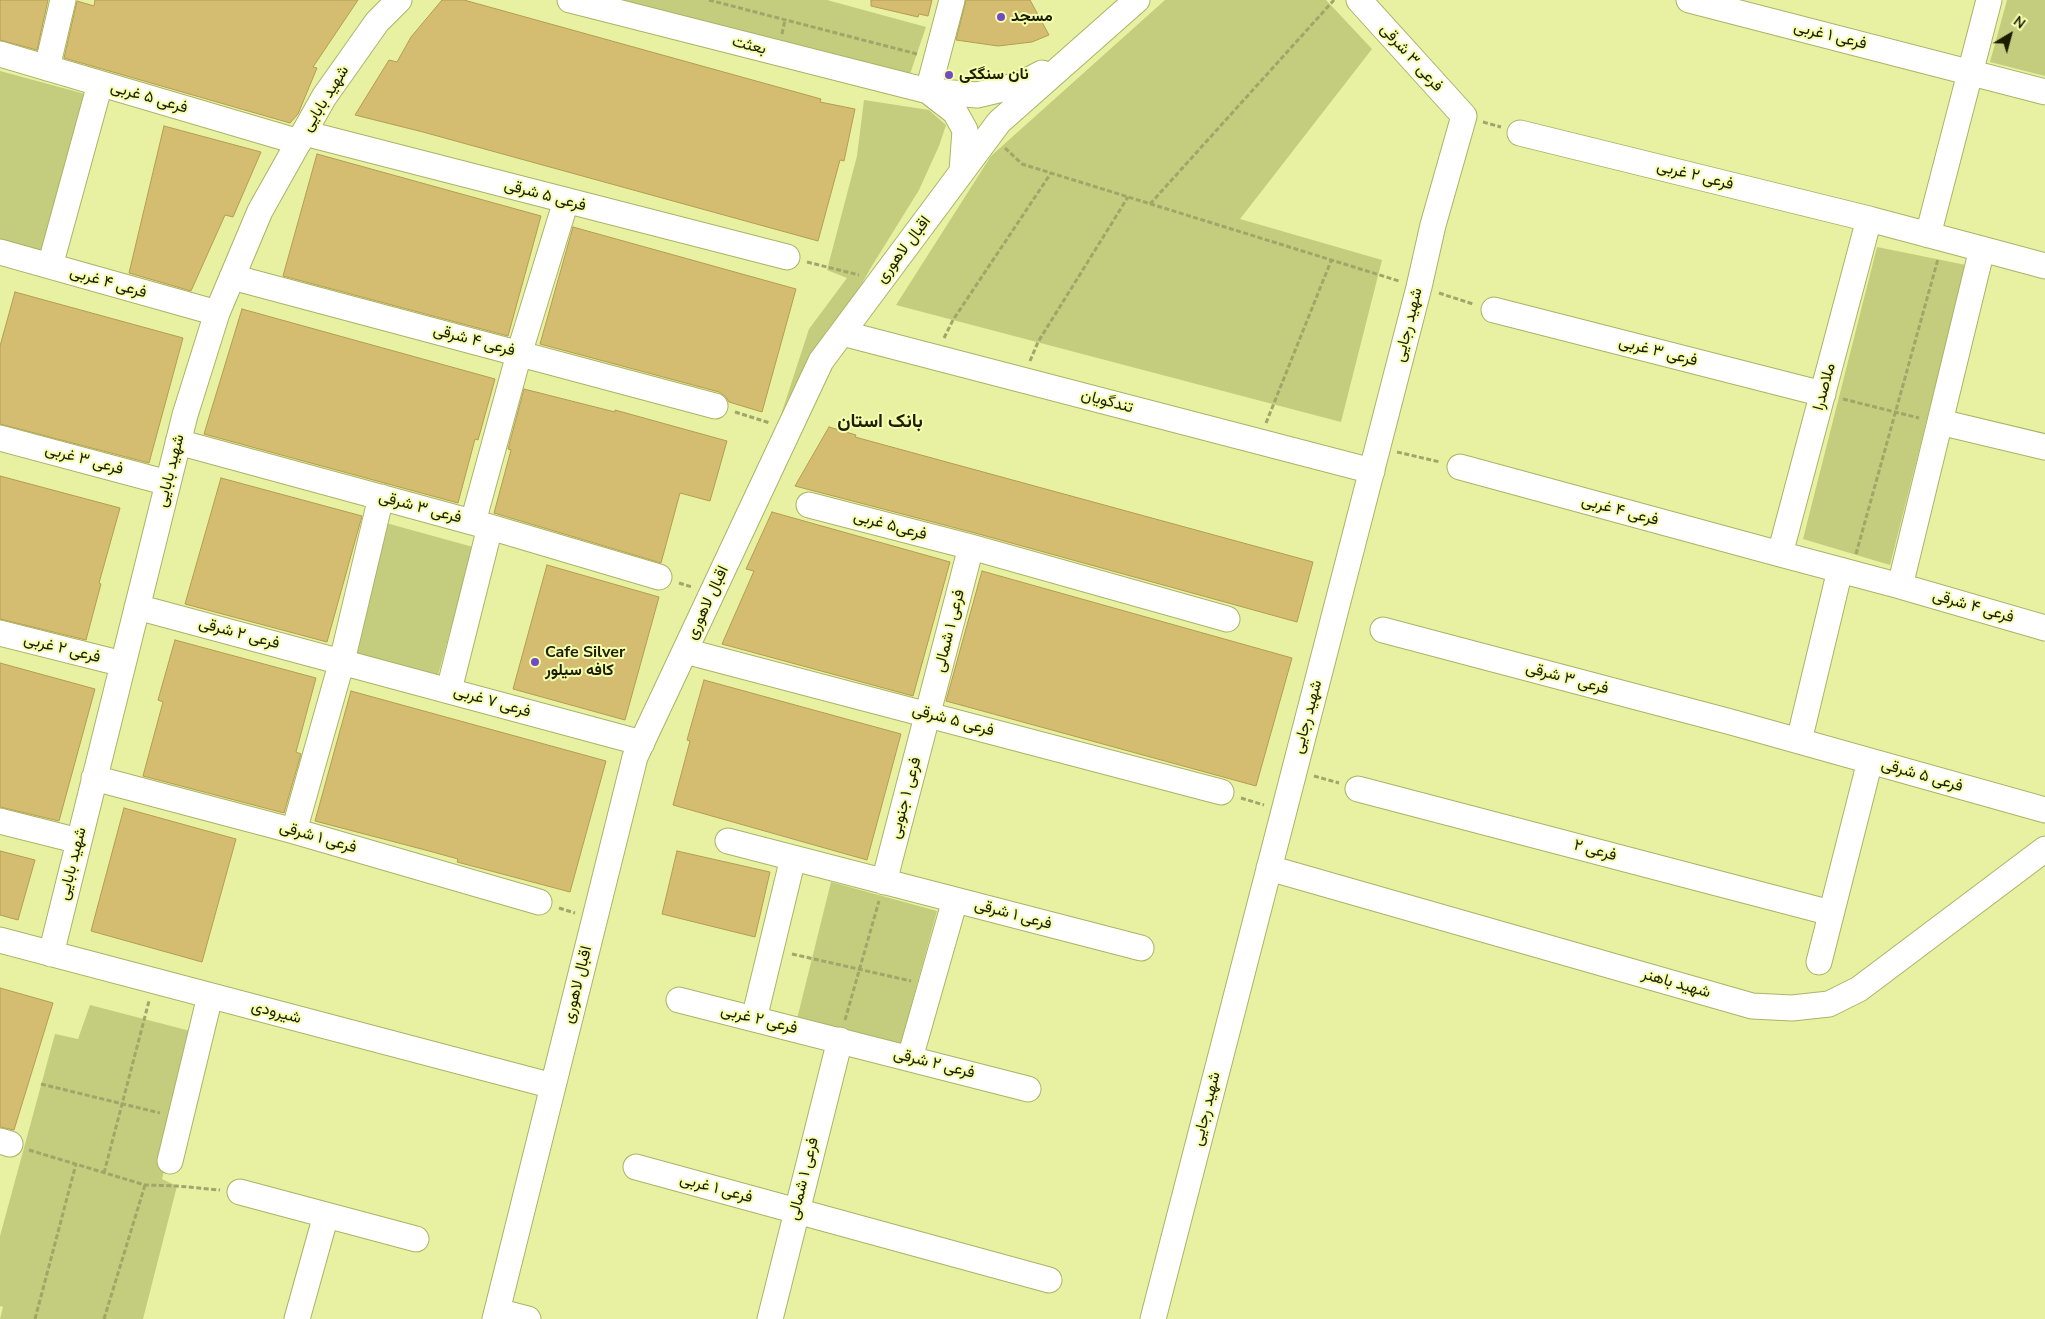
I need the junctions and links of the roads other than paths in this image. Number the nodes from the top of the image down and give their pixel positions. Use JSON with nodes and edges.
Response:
{"nodes":[{"id":1,"x":63,"y":0,"type":"edge"},
{"id":2,"x":399,"y":0,"type":"edge"},
{"id":3,"x":570,"y":0,"type":"edge"},
{"id":4,"x":952,"y":0,"type":"edge"},
{"id":5,"x":1138,"y":0,"type":"edge"},
{"id":6,"x":1359,"y":0,"type":"edge"},
{"id":7,"x":1689,"y":0,"type":"edge"},
{"id":8,"x":1989,"y":0,"type":"edge"},
{"id":9,"x":379,"y":11,"type":"edge"},
{"id":10,"x":0,"y":54,"type":"edge"},
{"id":11,"x":1070,"y":59,"type":"junction"},
{"id":12,"x":46,"y":68,"type":"junction"},
{"id":13,"x":1970,"y":72,"type":"junction"},
{"id":14,"x":100,"y":84,"type":"junction"},
{"id":15,"x":928,"y":91,"type":"junction"},
{"id":16,"x":2045,"y":92,"type":"edge"},
{"id":17,"x":1464,"y":116,"type":"joint"},
{"id":18,"x":1520,"y":133,"type":"road end"},
{"id":19,"x":301,"y":137,"type":"junction"},
{"id":20,"x":962,"y":171,"type":"junction"},
{"id":21,"x":566,"y":201,"type":"junction"},
{"id":22,"x":1869,"y":219,"type":"junction"},
{"id":23,"x":1936,"y":237,"type":"junction"},
{"id":24,"x":1982,"y":249,"type":"junction"},
{"id":25,"x":0,"y":252,"type":"edge"},
{"id":26,"x":787,"y":257,"type":"road end"},
{"id":27,"x":50,"y":266,"type":"junction"},
{"id":28,"x":2045,"y":266,"type":"edge"},
{"id":29,"x":232,"y":277,"type":"junction"},
{"id":30,"x":1494,"y":310,"type":"road end"},
{"id":31,"x":217,"y":314,"type":"junction"},
{"id":32,"x":842,"y":333,"type":"junction"},
{"id":33,"x":519,"y":354,"type":"junction"},
{"id":34,"x":1823,"y":394,"type":"junction"},
{"id":35,"x":715,"y":406,"type":"road end"},
{"id":36,"x":1940,"y":422,"type":"junction"},
{"id":37,"x":0,"y":438,"type":"edge"},
{"id":38,"x":178,"y":442,"type":"junction"},
{"id":39,"x":2045,"y":447,"type":"edge"},
{"id":40,"x":1460,"y":467,"type":"road end"},
{"id":41,"x":1372,"y":471,"type":"junction"},
{"id":42,"x":168,"y":483,"type":"junction"},
{"id":43,"x":382,"y":497,"type":"junction"},
{"id":44,"x":809,"y":504,"type":"dead end"},
{"id":45,"x":482,"y":524,"type":"junction"},
{"id":46,"x":971,"y":547,"type":"junction"},
{"id":47,"x":1780,"y":554,"type":"junction"},
{"id":48,"x":1846,"y":572,"type":"junction"},
{"id":49,"x":659,"y":577,"type":"road end"},
{"id":50,"x":1900,"y":586,"type":"junction"},
{"id":51,"x":137,"y":607,"type":"junction"},
{"id":52,"x":1227,"y":619,"type":"dead end"},
{"id":53,"x":2045,"y":628,"type":"edge"},
{"id":54,"x":1382,"y":630,"type":"dead end"},
{"id":55,"x":0,"y":633,"type":"edge"},
{"id":56,"x":685,"y":651,"type":"junction"},
{"id":57,"x":342,"y":661,"type":"junction"},
{"id":58,"x":123,"y":664,"type":"junction"},
{"id":59,"x":448,"y":690,"type":"junction"},
{"id":60,"x":929,"y":714,"type":"junction"},
{"id":61,"x":1799,"y":741,"type":"junction"},
{"id":62,"x":642,"y":743,"type":"junction"},
{"id":63,"x":1870,"y":761,"type":"junction"},
{"id":64,"x":94,"y":778,"type":"junction"},
{"id":65,"x":1358,"y":789,"type":"road end"},
{"id":66,"x":1221,"y":792,"type":"road end"},
{"id":67,"x":2045,"y":810,"type":"edge"},
{"id":68,"x":0,"y":821,"type":"edge"},
{"id":69,"x":294,"y":831,"type":"junction"},
{"id":70,"x":79,"y":841,"type":"junction"},
{"id":71,"x":728,"y":841,"type":"dead end"},
{"id":72,"x":2045,"y":849,"type":"edge"},
{"id":73,"x":792,"y":858,"type":"junction"},
{"id":74,"x":1269,"y":868,"type":"junction"},
{"id":75,"x":884,"y":882,"type":"junction"},
{"id":76,"x":955,"y":900,"type":"junction"},
{"id":77,"x":539,"y":902,"type":"road end"},
{"id":78,"x":1831,"y":913,"type":"junction"},
{"id":79,"x":0,"y":940,"type":"edge"},
{"id":80,"x":1141,"y":948,"type":"dead end"},
{"id":81,"x":51,"y":954,"type":"junction"},
{"id":82,"x":1819,"y":962,"type":"dead end"},
{"id":83,"x":210,"y":996,"type":"junction"},
{"id":84,"x":679,"y":1000,"type":"dead end"},
{"id":85,"x":754,"y":1018,"type":"junction"},
{"id":86,"x":840,"y":1040,"type":"junction"},
{"id":87,"x":910,"y":1058,"type":"junction"},
{"id":88,"x":553,"y":1086,"type":"junction"},
{"id":89,"x":1028,"y":1088,"type":"dead end"},
{"id":90,"x":170,"y":1161,"type":"dead end"},
{"id":91,"x":636,"y":1167,"type":"dead end"},
{"id":92,"x":240,"y":1192,"type":"road end"},
{"id":93,"x":796,"y":1211,"type":"junction"},
{"id":94,"x":326,"y":1215,"type":"junction"},
{"id":95,"x":416,"y":1239,"type":"dead end"},
{"id":96,"x":1049,"y":1280,"type":"dead end"},
{"id":97,"x":496,"y":1315,"type":"edge"},
{"id":98,"x":296,"y":1319,"type":"edge"},
{"id":99,"x":528,"y":1319,"type":"edge"},
{"id":100,"x":770,"y":1319,"type":"edge"},
{"id":101,"x":1153,"y":1319,"type":"edge"}],
"edges":[{"from":1,"to":12,"type":"street"},
{"from":2,"to":9,"type":"street","name":"شهید بابایی"},
{"from":3,"to":15,"type":"street","name":"بعثت"},
{"from":4,"to":15,"type":"street"},
{"from":5,"to":11,"type":"street","name":"اقبال لاهوری"},
{"from":6,"to":17,"type":"street","name":"فرعی ۳ شرقی"},
{"from":7,"to":13,"type":"street","name":"فرعی ۱ غربی"},
{"from":8,"to":13,"type":"street"},
{"from":9,"to":19,"type":"street","name":"شهید بابایی"},
{"from":10,"to":12,"type":"street","name":"فرعی ۵ غربی"},
{"from":11,"to":15,"type":"street"},
{"from":11,"to":20,"type":"street","name":"اقبال لاهوری"},
{"from":12,"to":14,"type":"street","name":"فرعی ۵ غربی"},
{"from":13,"to":16,"type":"street"},
{"from":13,"to":23,"type":"street"},
{"from":14,"to":19,"type":"street","name":"فرعی ۵ غربی"},
{"from":14,"to":27,"type":"street"},
{"from":15,"to":20,"type":"street"},
{"from":17,"to":41,"type":"street","name":"شهید رجایی"},
{"from":18,"to":22,"type":"street","name":"فرعی ۲ غربی"},
{"from":19,"to":21,"type":"street","name":"فرعی ۵ شرقی"},
{"from":19,"to":29,"type":"street","name":"شهید بابایی"},
{"from":20,"to":32,"type":"street","name":"اقبال لاهوری"},
{"from":21,"to":26,"type":"street","name":"فرعی ۵ شرقی"},
{"from":21,"to":33,"type":"street"},
{"from":22,"to":23,"type":"street"},
{"from":22,"to":34,"type":"street","name":"ملاصدرا"},
{"from":23,"to":24,"type":"street"},
{"from":24,"to":28,"type":"street"},
{"from":24,"to":36,"type":"street"},
{"from":25,"to":27,"type":"street","name":"فرعی ۴ غربی"},
{"from":27,"to":31,"type":"street","name":"فرعی ۴ غربی"},
{"from":29,"to":31,"type":"street","name":"شهید بابایی"},
{"from":29,"to":33,"type":"street","name":"فرعی ۴ شرقی"},
{"from":30,"to":34,"type":"street","name":"فرعی ۳ غربی"},
{"from":31,"to":38,"type":"street","name":"شهید بابایی"},
{"from":32,"to":41,"type":"street","name":"تندگویان"},
{"from":32,"to":56,"type":"street","name":"اقبال لاهوری"},
{"from":33,"to":35,"type":"street","name":"فرعی ۴ شرقی"},
{"from":33,"to":45,"type":"street"},
{"from":34,"to":47,"type":"street","name":"ملاصدرا"},
{"from":36,"to":39,"type":"street"},
{"from":36,"to":50,"type":"street"},
{"from":37,"to":42,"type":"street","name":"فرعی ۳ غربی"},
{"from":38,"to":42,"type":"street","name":"شهید بابایی"},
{"from":38,"to":43,"type":"street","name":"فرعی ۳ شرقی"},
{"from":40,"to":47,"type":"street","name":"فرعی ۴ غربی"},
{"from":41,"to":74,"type":"street","name":"شهید رجایی"},
{"from":42,"to":51,"type":"street","name":"شهید بابایی"},
{"from":43,"to":45,"type":"street","name":"فرعی ۳ شرقی"},
{"from":43,"to":57,"type":"street"},
{"from":44,"to":46,"type":"street","name":"فرعی۵ غربی"},
{"from":45,"to":49,"type":"street","name":"فرعی ۳ شرقی"},
{"from":45,"to":59,"type":"street"},
{"from":46,"to":52,"type":"street"},
{"from":46,"to":60,"type":"street","name":"فرعی ۱ شمالی"},
{"from":47,"to":48,"type":"street"},
{"from":48,"to":50,"type":"street"},
{"from":48,"to":61,"type":"street"},
{"from":50,"to":53,"type":"street","name":"فرعی ۴ شرقی"},
{"from":51,"to":57,"type":"street","name":"فرعی ۲ شرقی"},
{"from":51,"to":58,"type":"street","name":"شهید بابایی"},
{"from":54,"to":61,"type":"street","name":"فرعی ۳ شرقی"},
{"from":55,"to":58,"type":"street","name":"فرعی ۲ غربی"},
{"from":56,"to":60,"type":"street","name":"فرعی ۵ شرقی"},
{"from":56,"to":62,"type":"street","name":"اقبال لاهوری"},
{"from":57,"to":59,"type":"street","name":"فرعی ۷ غربی"},
{"from":57,"to":69,"type":"street"},
{"from":58,"to":64,"type":"street","name":"شهید بابایی"},
{"from":59,"to":62,"type":"street","name":"فرعی ۷ غربی"},
{"from":60,"to":66,"type":"street","name":"فرعی ۵ شرقی"},
{"from":60,"to":75,"type":"street","name":"فرعی ۱ جنوبی"},
{"from":61,"to":63,"type":"street","name":"فرعی ۵ شرقی"},
{"from":62,"to":88,"type":"street","name":"اقبال لاهوری"},
{"from":63,"to":67,"type":"street","name":"فرعی ۵ شرقی"},
{"from":63,"to":78,"type":"street"},
{"from":64,"to":69,"type":"street","name":"فرعی ۱ شرقی"},
{"from":64,"to":70,"type":"street","name":"شهید بابایی"},
{"from":65,"to":78,"type":"street","name":"فرعی ۲"},
{"from":68,"to":70,"type":"street"},
{"from":69,"to":77,"type":"street","name":"فرعی ۱ شرقی"},
{"from":70,"to":81,"type":"street","name":"شهید بابایی"},
{"from":71,"to":73,"type":"street"},
{"from":72,"to":74,"type":"street","name":"شهید باهنر"},
{"from":73,"to":75,"type":"street"},
{"from":73,"to":85,"type":"street"},
{"from":74,"to":101,"type":"street","name":"شهید رجایی"},
{"from":75,"to":76,"type":"street","name":"فرعی ۱ شرقی"},
{"from":76,"to":80,"type":"street","name":"فرعی ۱ شرقی"},
{"from":76,"to":87,"type":"street"},
{"from":78,"to":82,"type":"street"},
{"from":79,"to":81,"type":"street","name":"شیرودی"},
{"from":81,"to":83,"type":"street","name":"شیرودی"},
{"from":83,"to":88,"type":"street","name":"شیرودی"},
{"from":83,"to":90,"type":"street"},
{"from":84,"to":85,"type":"street","name":"فرعی ۲ غربی"},
{"from":85,"to":86,"type":"street","name":"فرعی ۲ غربی"},
{"from":86,"to":87,"type":"street","name":"فرعی ۲ شرقی"},
{"from":86,"to":93,"type":"street","name":"فرعی ۱ شمالی"},
{"from":87,"to":89,"type":"street","name":"فرعی ۲ شرقی"},
{"from":88,"to":97,"type":"street","name":"اقبال لاهوری"},
{"from":91,"to":93,"type":"street","name":"فرعی ۱ غربی"},
{"from":92,"to":94,"type":"street"},
{"from":93,"to":96,"type":"street"},
{"from":93,"to":100,"type":"street","name":"فرعی ۱ شمالی"},
{"from":94,"to":95,"type":"street"},
{"from":94,"to":98,"type":"street"},
{"from":97,"to":99,"type":"street"}]}
